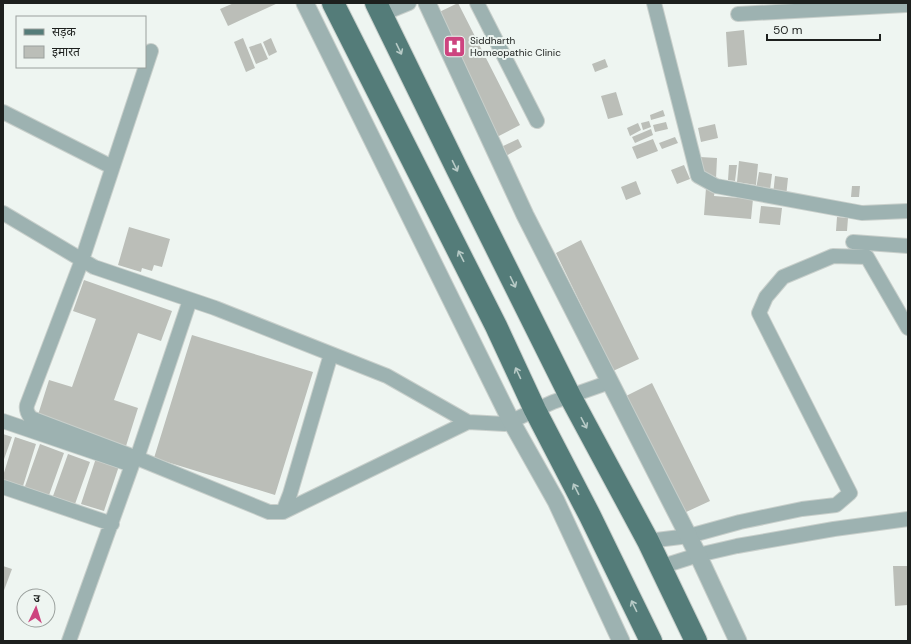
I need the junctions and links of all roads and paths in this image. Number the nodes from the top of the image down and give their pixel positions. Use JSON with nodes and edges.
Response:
{"nodes":[{"id":1,"x":305,"y":3,"type":"edge"},
{"id":2,"x":333,"y":3,"type":"edge"},
{"id":3,"x":409,"y":3,"type":"edge"},
{"id":4,"x":427,"y":3,"type":"edge"},
{"id":5,"x":477,"y":3,"type":"edge"},
{"id":6,"x":654,"y":3,"type":"edge"},
{"id":7,"x":906,"y":4,"type":"edge"},
{"id":8,"x":379,"y":8,"type":"edge"},
{"id":9,"x":738,"y":14,"type":"dead end"},
{"id":10,"x":344,"y":26,"type":"junction"},
{"id":11,"x":321,"y":37,"type":"junction"},
{"id":12,"x":151,"y":51,"type":"dead end"},
{"id":13,"x":146,"y":66,"type":"edge"},
{"id":14,"x":145,"y":68,"type":"edge"},
{"id":15,"x":3,"y":112,"type":"edge"},
{"id":16,"x":537,"y":121,"type":"dead end"},
{"id":17,"x":112,"y":167,"type":"junction"},
{"id":18,"x":908,"y":211,"type":"edge"},
{"id":19,"x":3,"y":213,"type":"edge"},
{"id":20,"x":853,"y":242,"type":"dead end"},
{"id":21,"x":908,"y":246,"type":"edge"},
{"id":22,"x":82,"y":260,"type":"junction"},
{"id":23,"x":190,"y":300,"type":"junction"},
{"id":24,"x":908,"y":328,"type":"edge"},
{"id":25,"x":331,"y":354,"type":"junction"},
{"id":26,"x":610,"y":382,"type":"junction"},
{"id":27,"x":570,"y":396,"type":"junction"},
{"id":28,"x":536,"y":410,"type":"junction"},
{"id":29,"x":3,"y":421,"type":"edge"},
{"id":30,"x":511,"y":421,"type":"junction"},
{"id":31,"x":468,"y":422,"type":"junction"},
{"id":32,"x":137,"y":458,"type":"junction"},
{"id":33,"x":3,"y":487,"type":"edge"},
{"id":34,"x":283,"y":512,"type":"junction"},
{"id":35,"x":908,"y":519,"type":"edge"},
{"id":36,"x":112,"y":524,"type":"junction"},
{"id":37,"x":689,"y":536,"type":"junction"},
{"id":38,"x":648,"y":541,"type":"junction"},
{"id":39,"x":698,"y":555,"type":"junction"},
{"id":40,"x":660,"y":567,"type":"junction"},
{"id":41,"x":69,"y":641,"type":"edge"},
{"id":42,"x":621,"y":641,"type":"edge"},
{"id":43,"x":651,"y":641,"type":"edge"},
{"id":44,"x":696,"y":641,"type":"edge"},
{"id":45,"x":738,"y":641,"type":"edge"}],
"edges":[{"from":1,"to":11,"type":"street"},
{"from":2,"to":10,"type":"main road"},
{"from":3,"to":8,"type":"street"},
{"from":4,"to":26,"type":"street"},
{"from":5,"to":16,"type":"street"},
{"from":6,"to":18,"type":"street"},
{"from":7,"to":9,"type":"street"},
{"from":8,"to":27,"type":"main road","one_way":true},
{"from":10,"to":11,"type":"street"},
{"from":28,"to":10,"type":"main road","one_way":true},
{"from":11,"to":30,"type":"street"},
{"from":12,"to":13,"type":"street"},
{"from":14,"to":17,"type":"street"},
{"from":15,"to":17,"type":"street"},
{"from":17,"to":22,"type":"street"},
{"from":19,"to":22,"type":"street"},
{"from":20,"to":21,"type":"street"},
{"from":22,"to":23,"type":"street"},
{"from":22,"to":32,"type":"street"},
{"from":23,"to":25,"type":"street"},
{"from":23,"to":32,"type":"street"},
{"from":24,"to":37,"type":"street"},
{"from":25,"to":31,"type":"street"},
{"from":25,"to":34,"type":"street"},
{"from":26,"to":27,"type":"street"},
{"from":26,"to":37,"type":"street"},
{"from":27,"to":28,"type":"street"},
{"from":27,"to":38,"type":"main road","one_way":true},
{"from":28,"to":30,"type":"street"},
{"from":43,"to":28,"type":"main road","one_way":true},
{"from":29,"to":36,"type":"street"},
{"from":30,"to":31,"type":"street"},
{"from":30,"to":42,"type":"street"},
{"from":31,"to":34,"type":"street"},
{"from":32,"to":34,"type":"street"},
{"from":33,"to":36,"type":"street"},
{"from":35,"to":39,"type":"street"},
{"from":36,"to":41,"type":"street"},
{"from":37,"to":38,"type":"street"},
{"from":37,"to":39,"type":"street"},
{"from":38,"to":40,"type":"main road"},
{"from":39,"to":40,"type":"street"},
{"from":39,"to":45,"type":"street"},
{"from":40,"to":44,"type":"main road"}]}
